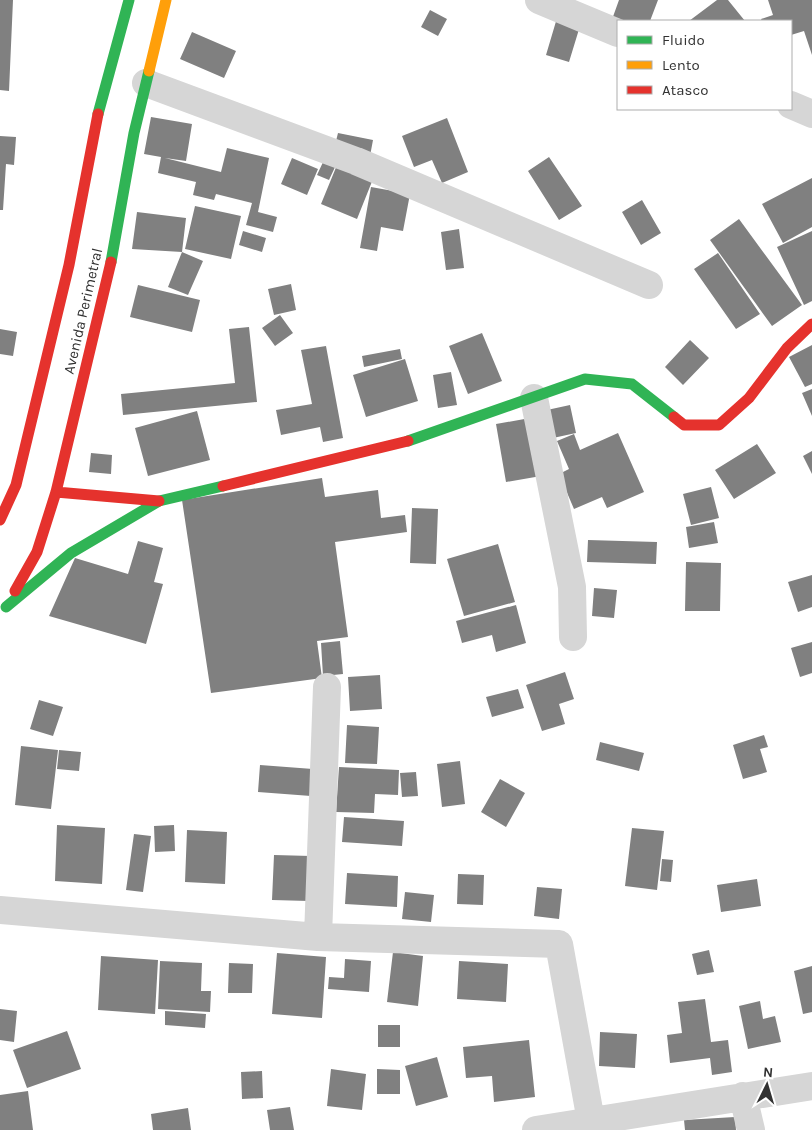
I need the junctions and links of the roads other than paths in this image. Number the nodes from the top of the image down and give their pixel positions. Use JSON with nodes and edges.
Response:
{"nodes":[{"id":1,"x":129,"y":0,"type":"edge"},
{"id":2,"x":166,"y":0,"type":"edge"},
{"id":3,"x":540,"y":0,"type":"edge"},
{"id":4,"x":617,"y":33,"type":"edge"},
{"id":5,"x":146,"y":83,"type":"junction"},
{"id":6,"x":792,"y":105,"type":"edge"},
{"id":7,"x":812,"y":114,"type":"edge"},
{"id":8,"x":649,"y":285,"type":"dead end"},
{"id":9,"x":812,"y":324,"type":"edge"},
{"id":10,"x":534,"y":398,"type":"junction"},
{"id":11,"x":56,"y":492,"type":"junction"},
{"id":12,"x":159,"y":501,"type":"junction"},
{"id":13,"x":0,"y":520,"type":"edge"},
{"id":14,"x":6,"y":607,"type":"junction"},
{"id":15,"x":0,"y":619,"type":"edge"},
{"id":16,"x":573,"y":637,"type":"dead end"},
{"id":17,"x":327,"y":687,"type":"dead end"},
{"id":18,"x":0,"y":910,"type":"edge"},
{"id":19,"x":318,"y":937,"type":"junction"},
{"id":20,"x":812,"y":1086,"type":"edge"},
{"id":21,"x":743,"y":1096,"type":"junction"},
{"id":22,"x":591,"y":1121,"type":"junction"},
{"id":23,"x":536,"y":1130,"type":"edge"},
{"id":24,"x":751,"y":1130,"type":"edge"}],
"edges":[{"from":1,"to":13,"type":"main road","name":"Avenida Perimetral"},
{"from":2,"to":5,"type":"main road","name":"Avenida Perimetral"},
{"from":3,"to":4,"type":"street"},
{"from":5,"to":8,"type":"street"},
{"from":5,"to":11,"type":"main road","name":"Avenida Perimetral"},
{"from":6,"to":7,"type":"street"},
{"from":9,"to":10,"type":"main road"},
{"from":10,"to":12,"type":"main road"},
{"from":10,"to":16,"type":"street"},
{"from":11,"to":12,"type":"main road"},
{"from":11,"to":14,"type":"main road","name":"Avenida Perimetral"},
{"from":12,"to":14,"type":"main road"},
{"from":14,"to":15,"type":"main road","name":"Avenida Perimetral"},
{"from":17,"to":19,"type":"street"},
{"from":18,"to":19,"type":"street"},
{"from":19,"to":22,"type":"street"},
{"from":20,"to":21,"type":"street"},
{"from":21,"to":22,"type":"street"},
{"from":21,"to":24,"type":"street"},
{"from":22,"to":23,"type":"street"}]}
